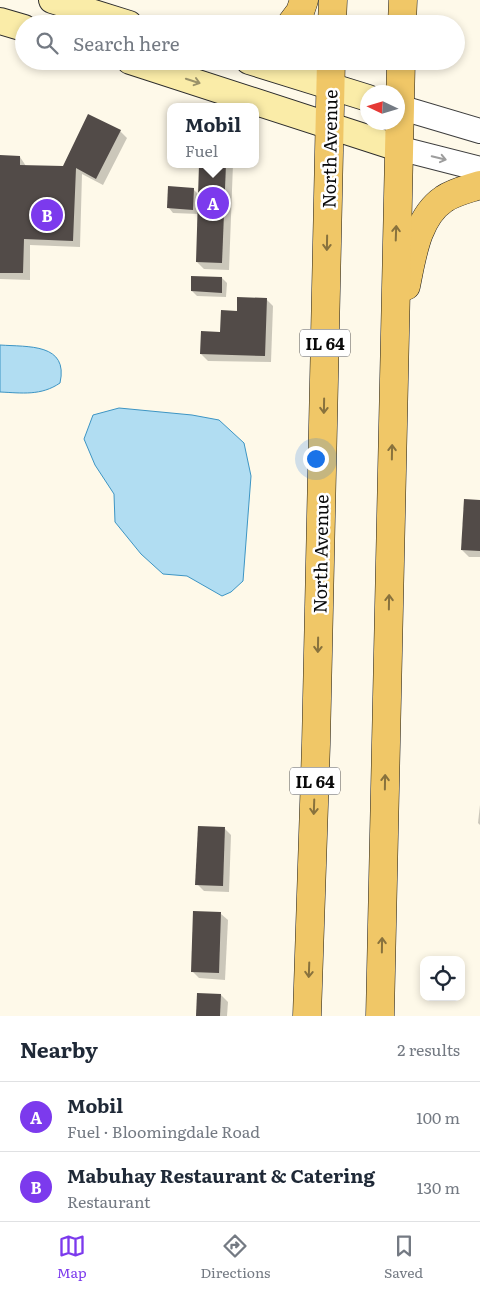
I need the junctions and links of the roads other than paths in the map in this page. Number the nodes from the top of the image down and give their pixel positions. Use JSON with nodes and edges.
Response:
{"nodes":[{"id":1,"x":52,"y":0,"type":"edge"},
{"id":2,"x":304,"y":0,"type":"edge"},
{"id":3,"x":333,"y":0,"type":"edge"},
{"id":4,"x":403,"y":0,"type":"edge"},
{"id":5,"x":100,"y":15,"type":"edge"},
{"id":6,"x":298,"y":15,"type":"edge"},
{"id":7,"x":332,"y":15,"type":"edge"},
{"id":8,"x":402,"y":15,"type":"edge"},
{"id":9,"x":0,"y":21,"type":"edge"},
{"id":10,"x":15,"y":25,"type":"edge"},
{"id":11,"x":159,"y":70,"type":"edge"},
{"id":12,"x":306,"y":70,"type":"edge"},
{"id":13,"x":400,"y":70,"type":"edge"},
{"id":14,"x":331,"y":74,"type":"edge"},
{"id":15,"x":399,"y":85,"type":"edge"},
{"id":16,"x":360,"y":93,"type":"edge"},
{"id":17,"x":405,"y":109,"type":"edge"},
{"id":18,"x":330,"y":124,"type":"junction"},
{"id":19,"x":398,"y":130,"type":"edge"},
{"id":20,"x":480,"y":131,"type":"edge"},
{"id":21,"x":398,"y":148,"type":"junction"},
{"id":22,"x":480,"y":168,"type":"edge"},
{"id":23,"x":480,"y":185,"type":"edge"},
{"id":24,"x":394,"y":352,"type":"junction"},
{"id":25,"x":307,"y":1016,"type":"edge"},
{"id":26,"x":380,"y":1016,"type":"edge"}],
"edges":[{"from":1,"to":5,"type":"main road"},
{"from":2,"to":6,"type":"main road"},
{"from":3,"to":7,"type":"main road"},
{"from":4,"to":8,"type":"main road"},
{"from":9,"to":10,"type":"main road"},
{"from":11,"to":18,"type":"main road","one_way":true},
{"from":12,"to":14,"type":"main road"},
{"from":13,"to":15,"type":"main road"},
{"from":14,"to":16,"type":"main road"},
{"from":14,"to":18,"type":"main road","name":"North Avenue","number":"IL 64"},
{"from":17,"to":20,"type":"street"},
{"from":18,"to":21,"type":"main road"},
{"from":18,"to":25,"type":"main road","name":"North Avenue","number":"IL 64","one_way":true},
{"from":19,"to":21,"type":"main road"},
{"from":21,"to":22,"type":"street","one_way":true},
{"from":24,"to":21,"type":"main road","one_way":true},
{"from":23,"to":24,"type":"main road"},
{"from":26,"to":24,"type":"main road","one_way":true}]}
